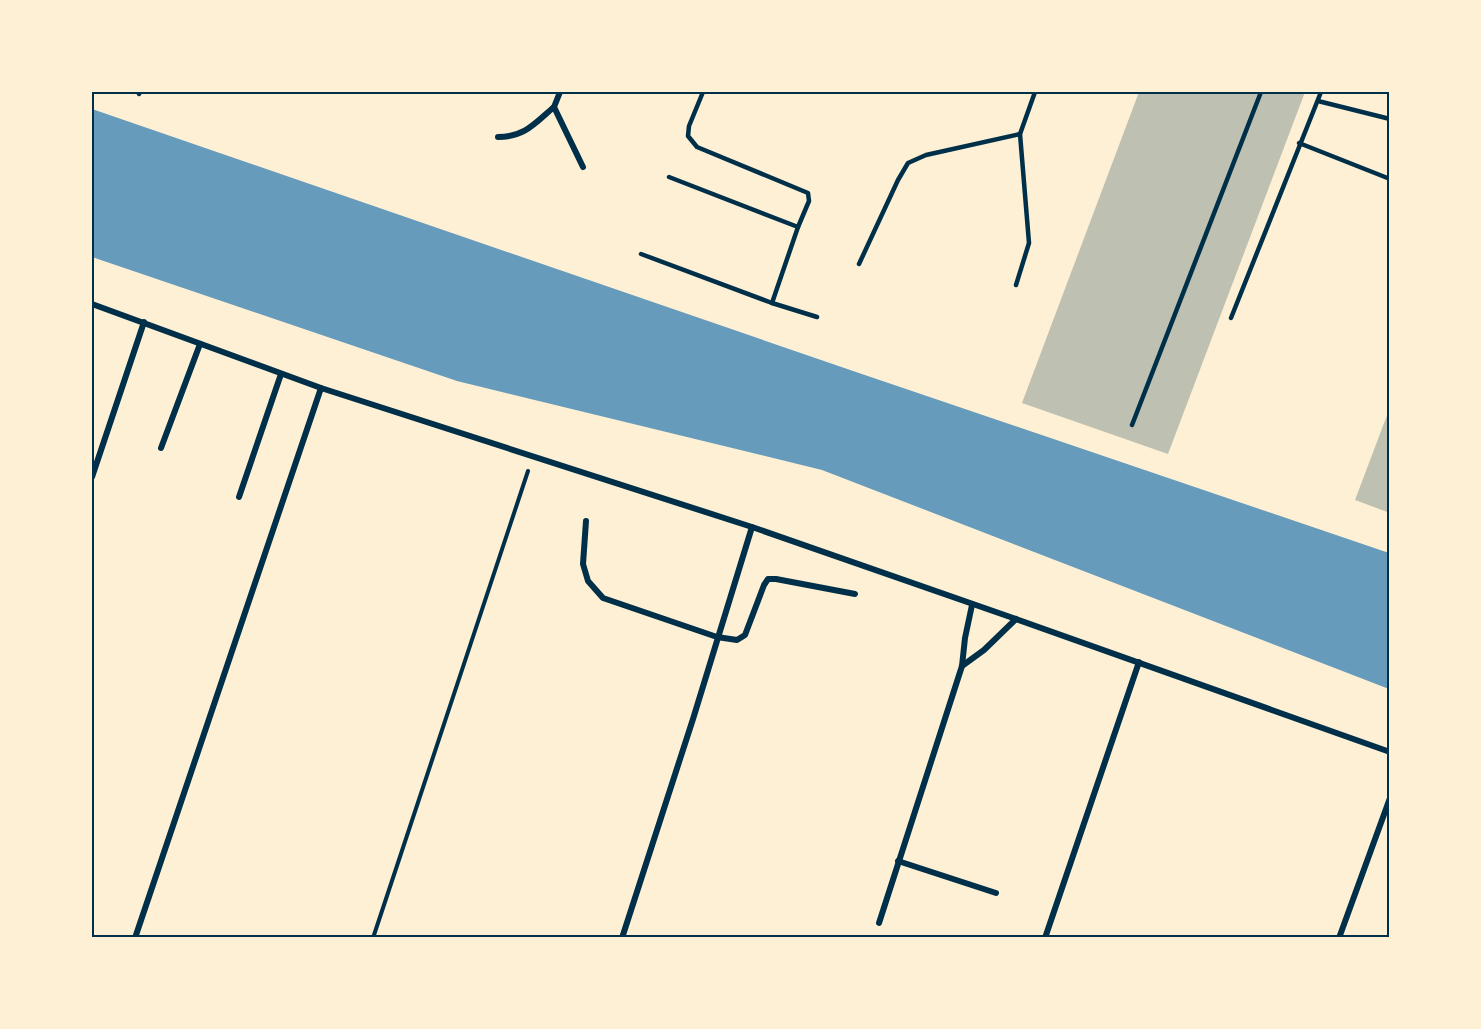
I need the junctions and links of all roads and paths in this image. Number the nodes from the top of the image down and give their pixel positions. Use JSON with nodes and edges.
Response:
{"nodes":[{"id":1,"x":560,"y":92,"type":"edge"},
{"id":2,"x":703,"y":92,"type":"edge"},
{"id":3,"x":1035,"y":92,"type":"edge"},
{"id":4,"x":1261,"y":92,"type":"edge"},
{"id":5,"x":1322,"y":92,"type":"edge"},
{"id":6,"x":1318,"y":101,"type":"junction"},
{"id":7,"x":554,"y":107,"type":"junction"},
{"id":8,"x":1389,"y":119,"type":"edge"},
{"id":9,"x":1020,"y":134,"type":"junction"},
{"id":10,"x":498,"y":137,"type":"dead end"},
{"id":11,"x":1299,"y":143,"type":"junction"},
{"id":12,"x":583,"y":167,"type":"dead end"},
{"id":13,"x":669,"y":177,"type":"dead end"},
{"id":14,"x":1389,"y":178,"type":"edge"},
{"id":15,"x":798,"y":227,"type":"junction"},
{"id":16,"x":641,"y":254,"type":"dead end"},
{"id":17,"x":859,"y":264,"type":"dead end"},
{"id":18,"x":1016,"y":285,"type":"dead end"},
{"id":19,"x":772,"y":303,"type":"junction"},
{"id":20,"x":92,"y":304,"type":"edge"},
{"id":21,"x":817,"y":317,"type":"dead end"},
{"id":22,"x":1231,"y":318,"type":"dead end"},
{"id":23,"x":144,"y":322,"type":"junction"},
{"id":24,"x":200,"y":344,"type":"junction"},
{"id":25,"x":281,"y":374,"type":"junction"},
{"id":26,"x":321,"y":388,"type":"junction"},
{"id":27,"x":1132,"y":425,"type":"dead end"},
{"id":28,"x":161,"y":448,"type":"dead end"},
{"id":29,"x":532,"y":457,"type":"junction"},
{"id":30,"x":92,"y":477,"type":"edge"},
{"id":31,"x":239,"y":497,"type":"dead end"},
{"id":32,"x":586,"y":521,"type":"dead end"},
{"id":33,"x":752,"y":527,"type":"junction"},
{"id":34,"x":855,"y":594,"type":"dead end"},
{"id":35,"x":972,"y":605,"type":"junction"},
{"id":36,"x":1016,"y":619,"type":"junction"},
{"id":37,"x":717,"y":637,"type":"junction"},
{"id":38,"x":1140,"y":662,"type":"junction"},
{"id":39,"x":962,"y":666,"type":"junction"},
{"id":40,"x":1389,"y":752,"type":"edge"},
{"id":41,"x":1389,"y":798,"type":"edge"},
{"id":42,"x":898,"y":861,"type":"junction"},
{"id":43,"x":996,"y":894,"type":"dead end"},
{"id":44,"x":879,"y":923,"type":"dead end"},
{"id":45,"x":135,"y":938,"type":"edge"},
{"id":46,"x":373,"y":938,"type":"edge"},
{"id":47,"x":622,"y":938,"type":"edge"},
{"id":48,"x":1045,"y":938,"type":"edge"},
{"id":49,"x":1339,"y":938,"type":"edge"}],
"edges":[{"from":1,"to":7,"type":"street"},
{"from":2,"to":15,"type":"lane"},
{"from":3,"to":9,"type":"lane"},
{"from":4,"to":27,"type":"lane"},
{"from":5,"to":6,"type":"lane"},
{"from":6,"to":8,"type":"lane"},
{"from":6,"to":11,"type":"lane"},
{"from":7,"to":10,"type":"street"},
{"from":7,"to":12,"type":"street"},
{"from":9,"to":17,"type":"lane"},
{"from":9,"to":18,"type":"lane"},
{"from":11,"to":14,"type":"lane"},
{"from":11,"to":22,"type":"lane"},
{"from":13,"to":15,"type":"lane"},
{"from":15,"to":19,"type":"lane"},
{"from":16,"to":19,"type":"lane"},
{"from":19,"to":21,"type":"lane"},
{"from":20,"to":23,"type":"street"},
{"from":23,"to":24,"type":"street"},
{"from":23,"to":30,"type":"street"},
{"from":24,"to":25,"type":"street"},
{"from":24,"to":28,"type":"street"},
{"from":25,"to":26,"type":"street"},
{"from":25,"to":31,"type":"street"},
{"from":26,"to":29,"type":"street"},
{"from":26,"to":45,"type":"street"},
{"from":29,"to":33,"type":"street"},
{"from":29,"to":46,"type":"path"},
{"from":32,"to":37,"type":"street"},
{"from":33,"to":35,"type":"street"},
{"from":33,"to":37,"type":"street"},
{"from":34,"to":37,"type":"street"},
{"from":35,"to":36,"type":"street"},
{"from":35,"to":39,"type":"street"},
{"from":36,"to":38,"type":"street"},
{"from":36,"to":39,"type":"street"},
{"from":37,"to":47,"type":"street"},
{"from":38,"to":40,"type":"street"},
{"from":38,"to":48,"type":"street"},
{"from":39,"to":42,"type":"street"},
{"from":41,"to":49,"type":"street"},
{"from":42,"to":43,"type":"street"},
{"from":42,"to":44,"type":"street"}]}
